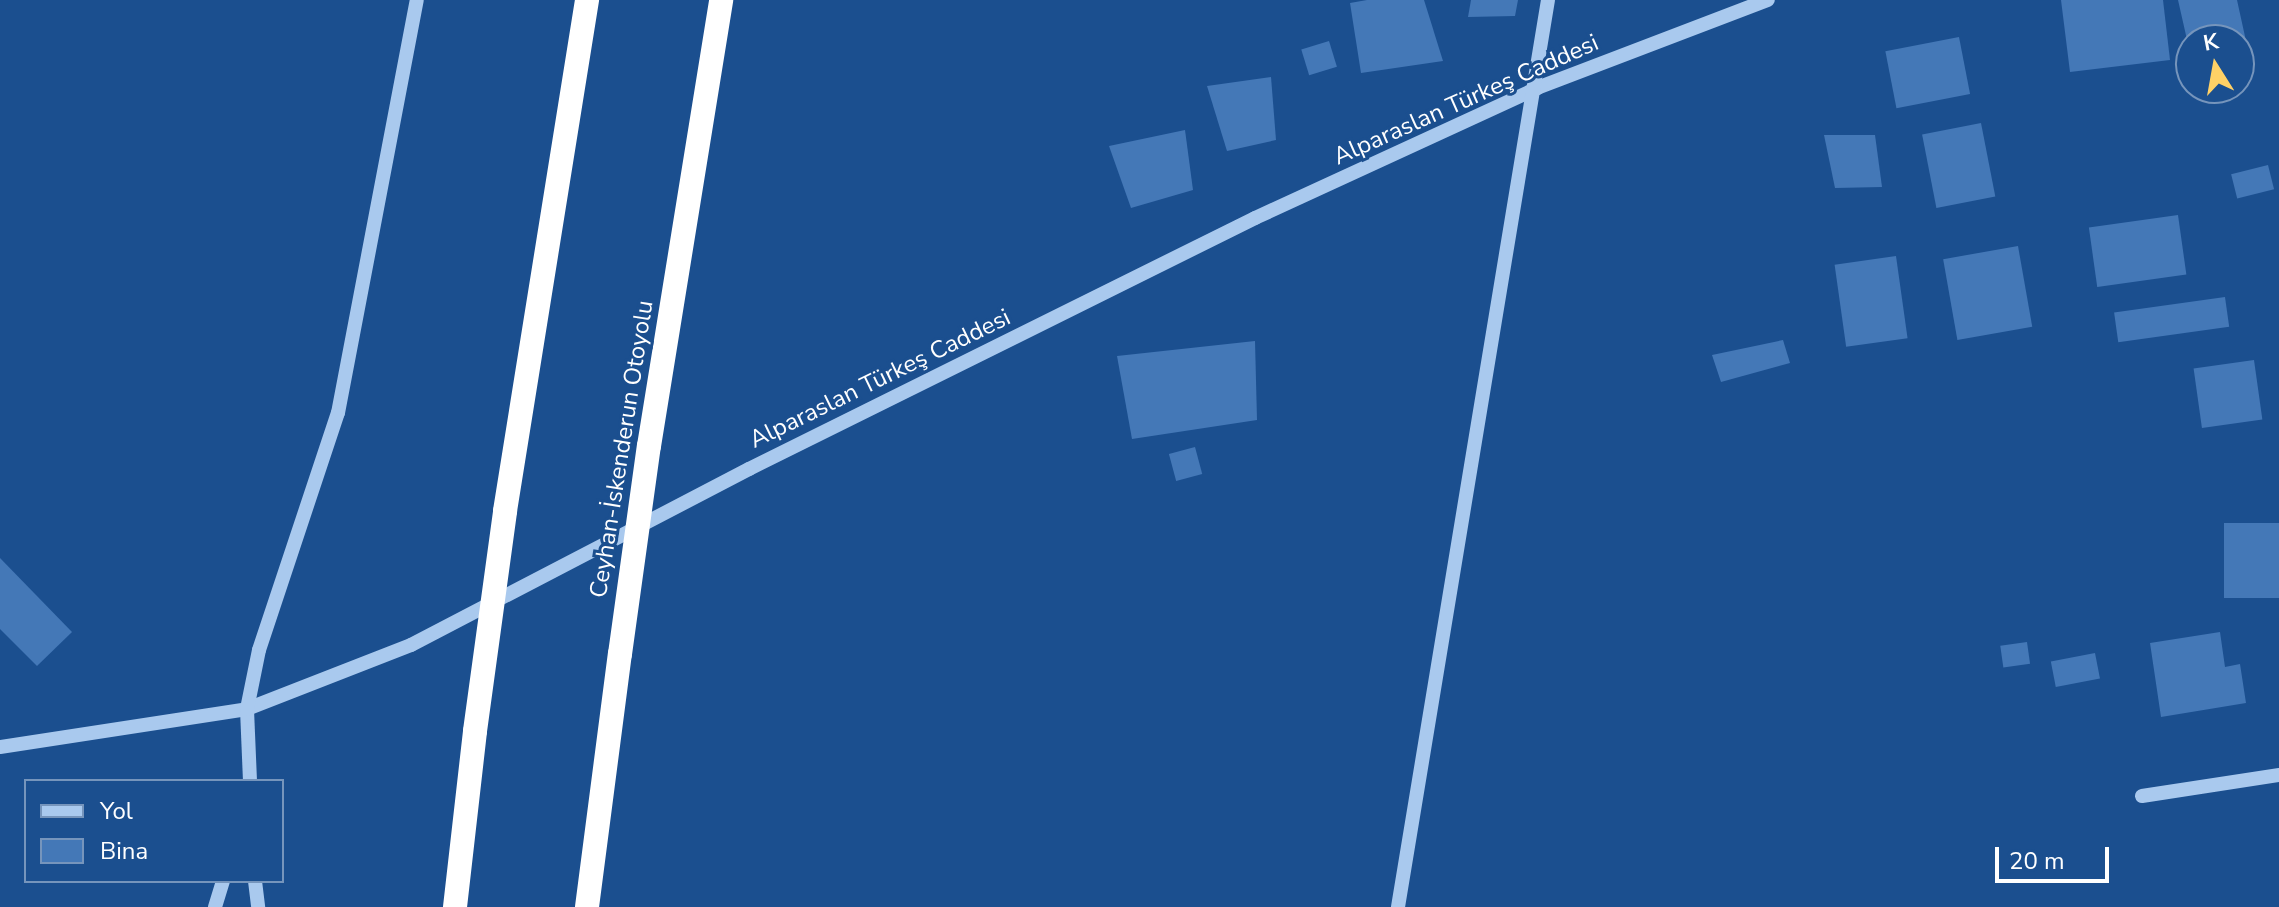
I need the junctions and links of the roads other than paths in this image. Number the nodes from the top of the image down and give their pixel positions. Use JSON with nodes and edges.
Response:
{"nodes":[{"id":1,"x":417,"y":0,"type":"edge"},
{"id":2,"x":587,"y":0,"type":"edge"},
{"id":3,"x":721,"y":0,"type":"edge"},
{"id":4,"x":1548,"y":0,"type":"edge"},
{"id":5,"x":1768,"y":0,"type":"edge"},
{"id":6,"x":1537,"y":88,"type":"junction"},
{"id":7,"x":247,"y":709,"type":"junction"},
{"id":8,"x":0,"y":747,"type":"edge"},
{"id":9,"x":2279,"y":775,"type":"edge"},
{"id":10,"x":250,"y":779,"type":"edge"},
{"id":11,"x":2142,"y":796,"type":"dead end"},
{"id":12,"x":222,"y":883,"type":"edge"},
{"id":13,"x":255,"y":883,"type":"edge"},
{"id":14,"x":215,"y":907,"type":"edge"},
{"id":15,"x":258,"y":907,"type":"edge"},
{"id":16,"x":455,"y":907,"type":"edge"},
{"id":17,"x":587,"y":907,"type":"edge"},
{"id":18,"x":1398,"y":907,"type":"edge"}],
"edges":[{"from":1,"to":7,"type":"street"},
{"from":2,"to":16,"type":"highway","bridge":true},
{"from":3,"to":17,"type":"highway","name":"Ceyhan-İskenderun Otoyolu","bridge":true},
{"from":4,"to":6,"type":"street"},
{"from":5,"to":6,"type":"street","name":"Alparaslan Türkeş Caddesi"},
{"from":6,"to":7,"type":"street","name":"Alparaslan Türkeş Caddesi"},
{"from":6,"to":18,"type":"street"},
{"from":7,"to":8,"type":"street","name":"Alparaslan Türkeş Caddesi"},
{"from":7,"to":10,"type":"street"},
{"from":9,"to":11,"type":"street"},
{"from":12,"to":14,"type":"street"},
{"from":13,"to":15,"type":"street"}]}
